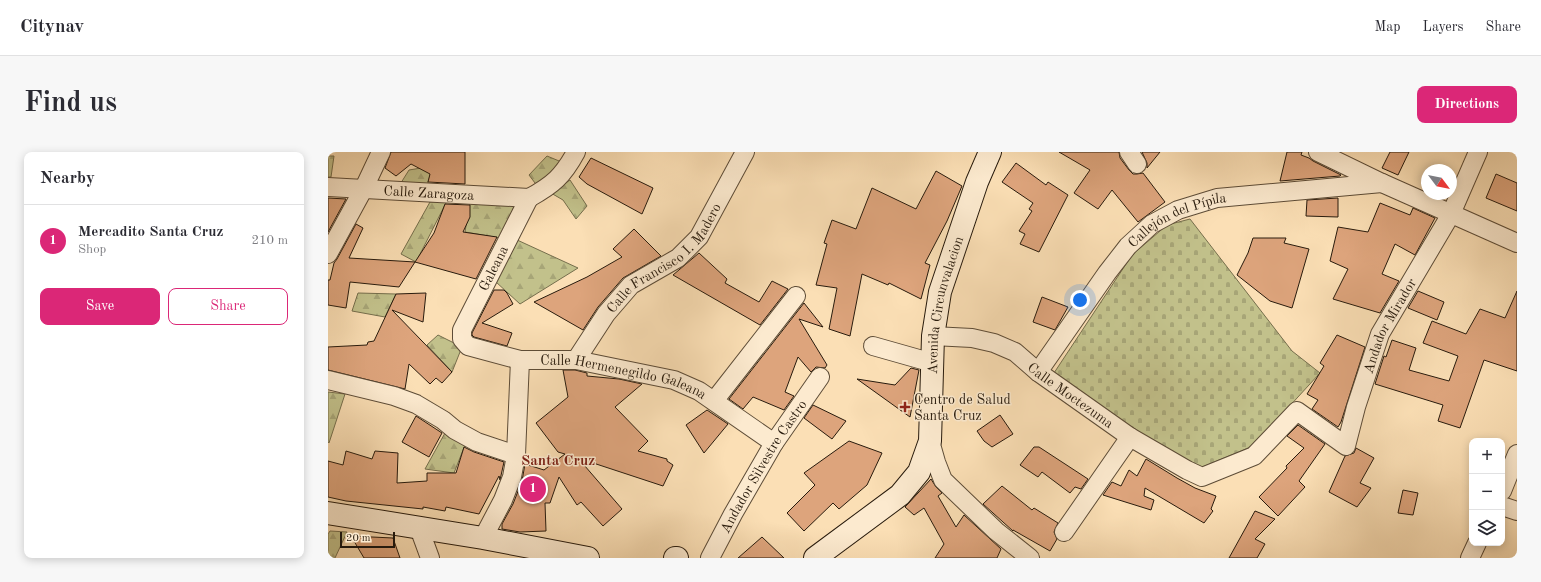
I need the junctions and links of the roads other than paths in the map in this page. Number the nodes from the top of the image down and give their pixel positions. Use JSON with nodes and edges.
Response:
{"nodes":[{"id":1,"x":381,"y":152,"type":"edge"},
{"id":2,"x":576,"y":152,"type":"edge"},
{"id":3,"x":745,"y":152,"type":"edge"},
{"id":4,"x":990,"y":152,"type":"edge"},
{"id":5,"x":1318,"y":152,"type":"edge"},
{"id":6,"x":1478,"y":152,"type":"edge"},
{"id":7,"x":1382,"y":183,"type":"junction"},
{"id":8,"x":328,"y":187,"type":"edge"},
{"id":9,"x":364,"y":188,"type":"junction"},
{"id":10,"x":529,"y":198,"type":"junction"},
{"id":11,"x":1451,"y":214,"type":"junction"},
{"id":12,"x":1517,"y":243,"type":"edge"},
{"id":13,"x":328,"y":254,"type":"edge"},
{"id":14,"x":796,"y":296,"type":"dead end"},
{"id":15,"x":933,"y":336,"type":"junction"},
{"id":16,"x":462,"y":340,"type":"joint"},
{"id":17,"x":873,"y":346,"type":"dead end"},
{"id":18,"x":520,"y":360,"type":"junction"},
{"id":19,"x":576,"y":360,"type":"junction"},
{"id":20,"x":933,"y":363,"type":"junction"},
{"id":21,"x":1038,"y":372,"type":"junction"},
{"id":22,"x":820,"y":377,"type":"dead end"},
{"id":23,"x":328,"y":380,"type":"edge"},
{"id":24,"x":714,"y":401,"type":"junction"},
{"id":25,"x":1130,"y":437,"type":"junction"},
{"id":26,"x":930,"y":441,"type":"junction"},
{"id":27,"x":774,"y":443,"type":"junction"},
{"id":28,"x":1517,"y":454,"type":"edge"},
{"id":29,"x":516,"y":455,"type":"junction"},
{"id":30,"x":1202,"y":477,"type":"joint"},
{"id":31,"x":1505,"y":484,"type":"edge"},
{"id":32,"x":1505,"y":507,"type":"edge"},
{"id":33,"x":1517,"y":511,"type":"edge"},
{"id":34,"x":328,"y":513,"type":"edge"},
{"id":35,"x":419,"y":528,"type":"junction"},
{"id":36,"x":1064,"y":532,"type":"dead end"},
{"id":37,"x":483,"y":538,"type":"junction"},
{"id":38,"x":1476,"y":546,"type":"edge"},
{"id":39,"x":430,"y":558,"type":"edge"},
{"id":40,"x":588,"y":558,"type":"edge"},
{"id":41,"x":710,"y":558,"type":"edge"},
{"id":42,"x":815,"y":558,"type":"edge"},
{"id":43,"x":1030,"y":558,"type":"edge"},
{"id":44,"x":1470,"y":558,"type":"edge"}],
"edges":[{"from":1,"to":9,"type":"street"},
{"from":2,"to":10,"type":"street"},
{"from":3,"to":19,"type":"street","name":"Calle Francisco I. Madero"},
{"from":4,"to":15,"type":"street","name":"Avenida Circunvalacion"},
{"from":5,"to":7,"type":"street"},
{"from":6,"to":11,"type":"street","name":"Andador Mirador"},
{"from":7,"to":11,"type":"street"},
{"from":7,"to":21,"type":"street","name":"Callejón del Pípila"},
{"from":8,"to":9,"type":"street","name":"Calle Zaragoza"},
{"from":9,"to":10,"type":"street","name":"Calle Zaragoza"},
{"from":9,"to":13,"type":"street"},
{"from":10,"to":16,"type":"street","name":"Galeana"},
{"from":11,"to":12,"type":"street"},
{"from":11,"to":30,"type":"street","name":"Andador Mirador"},
{"from":14,"to":24,"type":"street"},
{"from":15,"to":20,"type":"street","name":"Avenida Circunvalacion"},
{"from":15,"to":21,"type":"street","name":"Calle Moctezuma"},
{"from":16,"to":18,"type":"street","name":"Calle Hermenegildo Galeana"},
{"from":17,"to":20,"type":"street"},
{"from":18,"to":19,"type":"street","name":"Calle Hermenegildo Galeana"},
{"from":18,"to":29,"type":"street"},
{"from":19,"to":24,"type":"street","name":"Calle Hermenegildo Galeana"},
{"from":20,"to":26,"type":"street","name":"Avenida Circunvalacion"},
{"from":21,"to":25,"type":"street","name":"Calle Moctezuma"},
{"from":22,"to":27,"type":"street","name":"Andador Silvestre Castro"},
{"from":23,"to":29,"type":"street"},
{"from":24,"to":27,"type":"street","name":"Calle Hermenegildo Galeana"},
{"from":25,"to":30,"type":"street","name":"Calle Moctezuma"},
{"from":25,"to":36,"type":"street"},
{"from":26,"to":42,"type":"street","name":"Avenida Circunvalacion"},
{"from":26,"to":43,"type":"street"},
{"from":27,"to":41,"type":"street","name":"Andador Silvestre Castro"},
{"from":28,"to":31,"type":"street"},
{"from":29,"to":37,"type":"street"},
{"from":32,"to":33,"type":"street"},
{"from":34,"to":35,"type":"street"},
{"from":35,"to":37,"type":"street"},
{"from":35,"to":39,"type":"street"},
{"from":37,"to":40,"type":"street"},
{"from":38,"to":44,"type":"street"}]}
